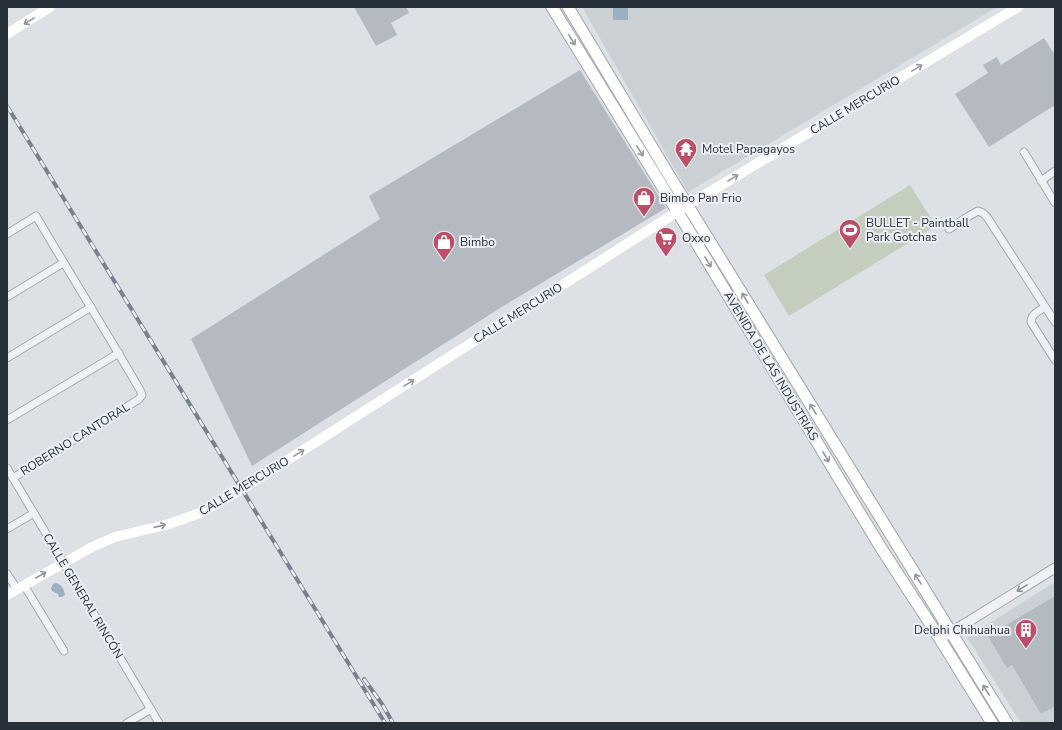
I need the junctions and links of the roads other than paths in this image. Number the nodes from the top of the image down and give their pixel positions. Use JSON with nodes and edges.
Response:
{"nodes":[{"id":1,"x":50,"y":7,"type":"edge"},
{"id":2,"x":552,"y":7,"type":"edge"},
{"id":3,"x":568,"y":7,"type":"edge"},
{"id":4,"x":1018,"y":7,"type":"edge"},
{"id":5,"x":7,"y":34,"type":"edge"},
{"id":6,"x":1024,"y":152,"type":"dead end"},
{"id":7,"x":1055,"y":171,"type":"edge"},
{"id":8,"x":662,"y":175,"type":"junction"},
{"id":9,"x":1041,"y":181,"type":"junction"},
{"id":10,"x":1055,"y":203,"type":"edge"},
{"id":11,"x":688,"y":205,"type":"junction"},
{"id":12,"x":678,"y":212,"type":"junction"},
{"id":13,"x":949,"y":229,"type":"dead end"},
{"id":14,"x":7,"y":234,"type":"edge"},
{"id":15,"x":63,"y":262,"type":"junction"},
{"id":16,"x":7,"y":297,"type":"edge"},
{"id":17,"x":91,"y":307,"type":"junction"},
{"id":18,"x":1045,"y":307,"type":"junction"},
{"id":19,"x":1055,"y":322,"type":"edge"},
{"id":20,"x":119,"y":353,"type":"junction"},
{"id":21,"x":7,"y":358,"type":"edge"},
{"id":22,"x":1055,"y":360,"type":"edge"},
{"id":23,"x":7,"y":420,"type":"edge"},
{"id":24,"x":7,"y":468,"type":"edge"},
{"id":25,"x":13,"y":478,"type":"junction"},
{"id":26,"x":858,"y":482,"type":"junction"},
{"id":27,"x":845,"y":488,"type":"junction"},
{"id":28,"x":34,"y":513,"type":"junction"},
{"id":29,"x":7,"y":529,"type":"edge"},
{"id":30,"x":63,"y":563,"type":"junction"},
{"id":31,"x":1055,"y":568,"type":"edge"},
{"id":32,"x":7,"y":574,"type":"edge"},
{"id":33,"x":20,"y":587,"type":"junction"},
{"id":34,"x":7,"y":595,"type":"edge"},
{"id":35,"x":950,"y":632,"type":"junction"},
{"id":36,"x":940,"y":639,"type":"junction"},
{"id":37,"x":64,"y":650,"type":"dead end"},
{"id":38,"x":151,"y":709,"type":"junction"},
{"id":39,"x":127,"y":723,"type":"edge"},
{"id":40,"x":159,"y":723,"type":"edge"},
{"id":41,"x":992,"y":723,"type":"edge"},
{"id":42,"x":1007,"y":723,"type":"edge"}],
"edges":[{"from":1,"to":5,"type":"main road","one_way":true},
{"from":2,"to":8,"type":"main road","name":"AVENIDA DE LAS INDUSTRIAS","one_way":true},
{"from":3,"to":8,"type":"main road","name":"AVENIDA DE LAS INDUSTRIAS"},
{"from":11,"to":4,"type":"main road","name":"CALLE MERCURIO","one_way":true},
{"from":6,"to":9,"type":"street"},
{"from":7,"to":9,"type":"street"},
{"from":8,"to":11,"type":"main road","name":"AVENIDA DE LAS INDUSTRIAS"},
{"from":8,"to":12,"type":"main road","name":"AVENIDA DE LAS INDUSTRIAS"},
{"from":9,"to":10,"type":"street"},
{"from":11,"to":12,"type":"main road","name":"CALLE MERCURIO"},
{"from":26,"to":11,"type":"main road","name":"AVENIDA DE LAS INDUSTRIAS","one_way":true},
{"from":12,"to":27,"type":"main road","name":"AVENIDA DE LAS INDUSTRIAS","one_way":true},
{"from":30,"to":12,"type":"main road","name":"CALLE MERCURIO","one_way":true},
{"from":13,"to":18,"type":"street"},
{"from":14,"to":15,"type":"street"},
{"from":15,"to":16,"type":"street"},
{"from":15,"to":17,"type":"street"},
{"from":17,"to":20,"type":"street"},
{"from":17,"to":21,"type":"street"},
{"from":18,"to":19,"type":"street"},
{"from":18,"to":22,"type":"street"},
{"from":20,"to":23,"type":"street"},
{"from":20,"to":25,"type":"street","name":"ROBERNO CANTORAL"},
{"from":24,"to":25,"type":"street","name":"CALLE GENERAL RINCÓN"},
{"from":25,"to":28,"type":"street","name":"CALLE GENERAL RINCÓN"},
{"from":26,"to":27,"type":"main road"},
{"from":35,"to":26,"type":"main road","name":"AVENIDA DE LAS INDUSTRIAS","one_way":true},
{"from":27,"to":36,"type":"main road","name":"AVENIDA DE LAS INDUSTRIAS"},
{"from":28,"to":29,"type":"street"},
{"from":28,"to":30,"type":"street","name":"CALLE GENERAL RINCÓN"},
{"from":33,"to":30,"type":"main road","name":"CALLE MERCURIO","one_way":true},
{"from":30,"to":38,"type":"street","name":"CALLE GENERAL RINCÓN"},
{"from":31,"to":35,"type":"street","one_way":true},
{"from":32,"to":33,"type":"street"},
{"from":33,"to":34,"type":"main road","name":"CALLE MERCURIO"},
{"from":33,"to":37,"type":"street"},
{"from":35,"to":36,"type":"street"},
{"from":42,"to":35,"type":"main road","name":"AVENIDA DE LAS INDUSTRIAS","one_way":true},
{"from":36,"to":41,"type":"main road","name":"AVENIDA DE LAS INDUSTRIAS"},
{"from":38,"to":39,"type":"street"},
{"from":38,"to":40,"type":"street","name":"CALLE GENERAL RINCÓN"}]}
